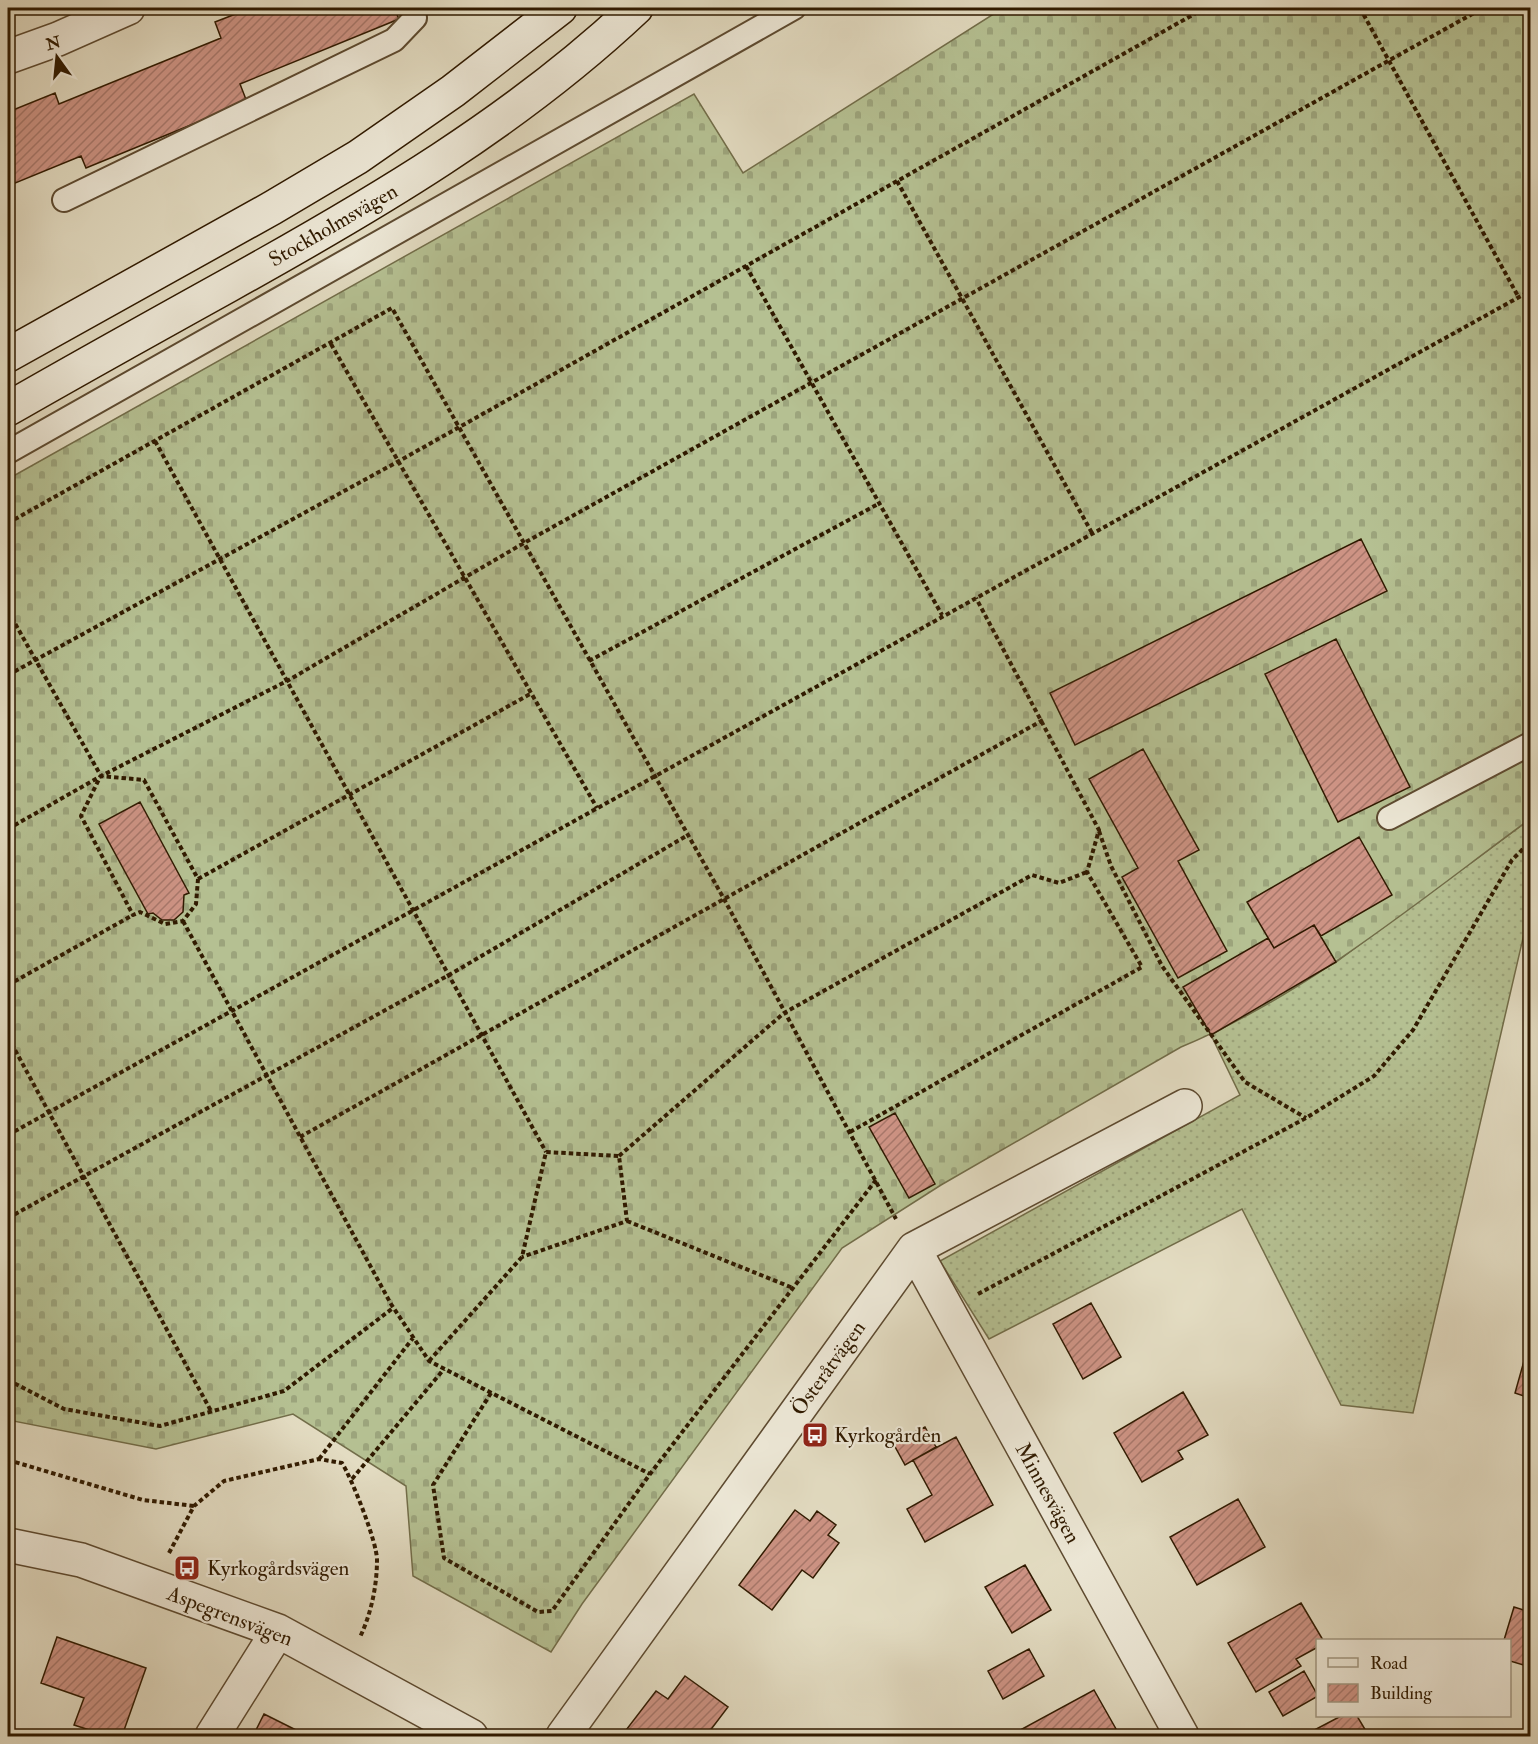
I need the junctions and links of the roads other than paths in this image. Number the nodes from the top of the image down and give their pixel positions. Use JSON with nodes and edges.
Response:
{"nodes":[{"id":1,"x":128,"y":8,"type":"edge"},
{"id":2,"x":414,"y":8,"type":"edge"},
{"id":3,"x":544,"y":8,"type":"edge"},
{"id":4,"x":560,"y":8,"type":"edge"},
{"id":5,"x":636,"y":8,"type":"edge"},
{"id":6,"x":794,"y":8,"type":"edge"},
{"id":7,"x":525,"y":36,"type":"junction"},
{"id":8,"x":8,"y":57,"type":"edge"},
{"id":9,"x":64,"y":200,"type":"dead end"},
{"id":10,"x":8,"y":355,"type":"edge"},
{"id":11,"x":8,"y":409,"type":"edge"},
{"id":12,"x":8,"y":452,"type":"edge"},
{"id":13,"x":1530,"y":744,"type":"edge"},
{"id":14,"x":1389,"y":818,"type":"dead end"},
{"id":15,"x":1185,"y":1106,"type":"dead end"},
{"id":16,"x":914,"y":1249,"type":"junction"},
{"id":17,"x":8,"y":1545,"type":"edge"},
{"id":18,"x":279,"y":1631,"type":"junction"},
{"id":19,"x":212,"y":1737,"type":"edge"},
{"id":20,"x":471,"y":1737,"type":"edge"},
{"id":21,"x":563,"y":1737,"type":"edge"},
{"id":22,"x":1182,"y":1737,"type":"edge"}],
"edges":[{"from":1,"to":8,"type":"street"},
{"from":2,"to":9,"type":"lane"},
{"from":3,"to":7,"type":"street"},
{"from":4,"to":7,"type":"street"},
{"from":5,"to":11,"type":"street","name":"Stockholmsvägen"},
{"from":6,"to":12,"type":"lane"},
{"from":7,"to":10,"type":"street"},
{"from":13,"to":14,"type":"lane"},
{"from":15,"to":16,"type":"street","name":"Österåtvägen"},
{"from":16,"to":21,"type":"street","name":"Österåtvägen"},
{"from":16,"to":22,"type":"street","name":"Minnesvägen"},
{"from":17,"to":18,"type":"street","name":"Aspegrensvägen"},
{"from":18,"to":19,"type":"street"},
{"from":18,"to":20,"type":"street","name":"Aspegrensvägen"}]}
